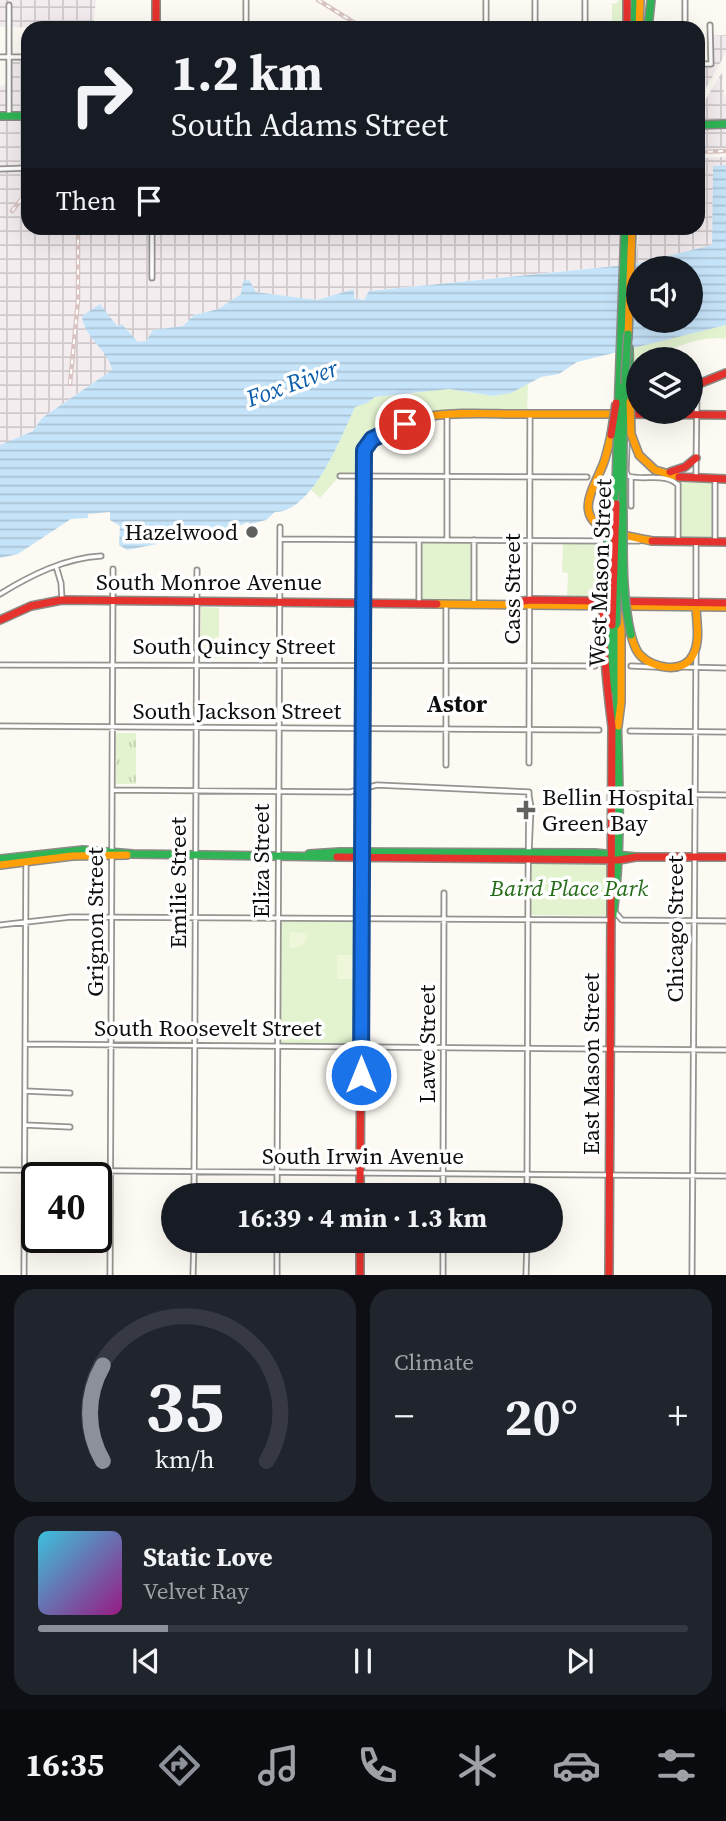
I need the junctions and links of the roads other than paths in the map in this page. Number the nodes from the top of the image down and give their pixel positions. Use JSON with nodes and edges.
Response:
{"nodes":[{"id":1,"x":156,"y":0,"type":"edge"},
{"id":2,"x":246,"y":0,"type":"edge"},
{"id":3,"x":486,"y":0,"type":"edge"},
{"id":4,"x":536,"y":0,"type":"edge"},
{"id":5,"x":585,"y":0,"type":"edge"},
{"id":6,"x":627,"y":0,"type":"edge"},
{"id":7,"x":637,"y":0,"type":"edge"},
{"id":8,"x":651,"y":0,"type":"edge"},
{"id":9,"x":685,"y":0,"type":"edge"},
{"id":10,"x":9,"y":5,"type":"dead end"},
{"id":11,"x":156,"y":21,"type":"edge"},
{"id":12,"x":246,"y":21,"type":"edge"},
{"id":13,"x":486,"y":21,"type":"edge"},
{"id":14,"x":535,"y":21,"type":"edge"},
{"id":15,"x":585,"y":21,"type":"edge"},
{"id":16,"x":627,"y":21,"type":"edge"},
{"id":17,"x":636,"y":21,"type":"edge"},
{"id":18,"x":649,"y":21,"type":"edge"},
{"id":19,"x":685,"y":21,"type":"edge"},
{"id":20,"x":710,"y":25,"type":"dead end"},
{"id":21,"x":0,"y":57,"type":"edge"},
{"id":22,"x":9,"y":57,"type":"junction"},
{"id":23,"x":21,"y":57,"type":"edge"},
{"id":24,"x":705,"y":64,"type":"edge"},
{"id":25,"x":4,"y":116,"type":"edge"},
{"id":26,"x":726,"y":124,"type":"edge"},
{"id":27,"x":705,"y":125,"type":"edge"},
{"id":28,"x":21,"y":168,"type":"edge"},
{"id":29,"x":0,"y":169,"type":"edge"},
{"id":30,"x":152,"y":235,"type":"edge"},
{"id":31,"x":625,"y":235,"type":"edge"},
{"id":32,"x":632,"y":235,"type":"edge"},
{"id":33,"x":152,"y":278,"type":"dead end"},
{"id":34,"x":628,"y":334,"type":"junction"},
{"id":35,"x":726,"y":373,"type":"edge"},
{"id":36,"x":703,"y":382,"type":"edge"},
{"id":37,"x":619,"y":387,"type":"junction"},
{"id":38,"x":447,"y":414,"type":"junction"},
{"id":39,"x":530,"y":414,"type":"junction"},
{"id":40,"x":626,"y":414,"type":"edge"},
{"id":41,"x":703,"y":415,"type":"edge"},
{"id":42,"x":726,"y":415,"type":"edge"},
{"id":43,"x":628,"y":424,"type":"edge"},
{"id":44,"x":697,"y":424,"type":"edge"},
{"id":45,"x":696,"y":458,"type":"junction"},
{"id":46,"x":664,"y":475,"type":"junction"},
{"id":47,"x":340,"y":476,"type":"dead end"},
{"id":48,"x":364,"y":476,"type":"junction"},
{"id":49,"x":447,"y":477,"type":"junction"},
{"id":50,"x":530,"y":477,"type":"junction"},
{"id":51,"x":587,"y":477,"type":"dead end"},
{"id":52,"x":631,"y":478,"type":"junction"},
{"id":53,"x":696,"y":478,"type":"junction"},
{"id":54,"x":715,"y":479,"type":"junction"},
{"id":55,"x":726,"y":479,"type":"edge"},
{"id":56,"x":678,"y":481,"type":"junction"},
{"id":57,"x":619,"y":488,"type":"junction"},
{"id":58,"x":631,"y":506,"type":"dead end"},
{"id":59,"x":280,"y":527,"type":"dead end"},
{"id":60,"x":280,"y":539,"type":"junction"},
{"id":61,"x":363,"y":540,"type":"junction"},
{"id":62,"x":419,"y":540,"type":"junction"},
{"id":63,"x":447,"y":540,"type":"junction"},
{"id":64,"x":474,"y":540,"type":"junction"},
{"id":65,"x":530,"y":541,"type":"junction"},
{"id":66,"x":652,"y":541,"type":"junction"},
{"id":67,"x":678,"y":542,"type":"junction"},
{"id":68,"x":696,"y":542,"type":"junction"},
{"id":69,"x":715,"y":542,"type":"junction"},
{"id":70,"x":726,"y":542,"type":"edge"},
{"id":71,"x":102,"y":556,"type":"dead end"},
{"id":72,"x":56,"y":566,"type":"junction"},
{"id":73,"x":113,"y":569,"type":"dead end"},
{"id":74,"x":197,"y":570,"type":"dead end"},
{"id":75,"x":0,"y":594,"type":"edge"},
{"id":76,"x":62,"y":600,"type":"junction"},
{"id":77,"x":113,"y":601,"type":"junction"},
{"id":78,"x":197,"y":601,"type":"junction"},
{"id":79,"x":280,"y":602,"type":"junction"},
{"id":80,"x":363,"y":603,"type":"junction"},
{"id":81,"x":419,"y":603,"type":"junction"},
{"id":82,"x":446,"y":603,"type":"junction"},
{"id":83,"x":474,"y":603,"type":"junction"},
{"id":84,"x":530,"y":603,"type":"junction"},
{"id":85,"x":604,"y":604,"type":"junction"},
{"id":86,"x":621,"y":604,"type":"junction"},
{"id":87,"x":696,"y":605,"type":"junction"},
{"id":88,"x":726,"y":605,"type":"edge"},
{"id":89,"x":636,"y":607,"type":"junction"},
{"id":90,"x":0,"y":620,"type":"edge"},
{"id":91,"x":621,"y":644,"type":"junction"},
{"id":92,"x":696,"y":649,"type":"junction"},
{"id":93,"x":113,"y":664,"type":"junction"},
{"id":94,"x":0,"y":665,"type":"edge"},
{"id":95,"x":197,"y":665,"type":"junction"},
{"id":96,"x":280,"y":665,"type":"junction"},
{"id":97,"x":363,"y":666,"type":"junction"},
{"id":98,"x":446,"y":666,"type":"junction"},
{"id":99,"x":595,"y":666,"type":"dead end"},
{"id":100,"x":631,"y":666,"type":"dead end"},
{"id":101,"x":529,"y":667,"type":"junction"},
{"id":102,"x":664,"y":667,"type":"junction"},
{"id":103,"x":678,"y":667,"type":"junction"},
{"id":104,"x":696,"y":668,"type":"junction"},
{"id":105,"x":726,"y":668,"type":"edge"},
{"id":106,"x":0,"y":726,"type":"edge"},
{"id":107,"x":113,"y":727,"type":"junction"},
{"id":108,"x":615,"y":727,"type":"junction"},
{"id":109,"x":196,"y":728,"type":"junction"},
{"id":110,"x":279,"y":728,"type":"junction"},
{"id":111,"x":363,"y":729,"type":"junction"},
{"id":112,"x":446,"y":730,"type":"junction"},
{"id":113,"x":529,"y":730,"type":"junction"},
{"id":114,"x":599,"y":730,"type":"dead end"},
{"id":115,"x":630,"y":731,"type":"dead end"},
{"id":116,"x":695,"y":731,"type":"junction"},
{"id":117,"x":726,"y":732,"type":"edge"},
{"id":118,"x":529,"y":763,"type":"dead end"},
{"id":119,"x":446,"y":765,"type":"dead end"},
{"id":120,"x":362,"y":789,"type":"junction"},
{"id":121,"x":113,"y":790,"type":"junction"},
{"id":122,"x":196,"y":791,"type":"junction"},
{"id":123,"x":279,"y":792,"type":"junction"},
{"id":124,"x":629,"y":794,"type":"dead end"},
{"id":125,"x":695,"y":794,"type":"junction"},
{"id":126,"x":726,"y":795,"type":"edge"},
{"id":127,"x":113,"y":853,"type":"junction"},
{"id":128,"x":196,"y":854,"type":"junction"},
{"id":129,"x":362,"y":854,"type":"junction"},
{"id":130,"x":279,"y":855,"type":"junction"},
{"id":131,"x":529,"y":856,"type":"junction"},
{"id":132,"x":615,"y":857,"type":"junction"},
{"id":133,"x":695,"y":857,"type":"junction"},
{"id":134,"x":726,"y":857,"type":"edge"},
{"id":135,"x":26,"y":858,"type":"junction"},
{"id":136,"x":0,"y":859,"type":"edge"},
{"id":137,"x":0,"y":865,"type":"edge"},
{"id":138,"x":528,"y":888,"type":"dead end"},
{"id":139,"x":444,"y":893,"type":"dead end"},
{"id":140,"x":528,"y":897,"type":"dead end"},
{"id":141,"x":614,"y":911,"type":"junction"},
{"id":142,"x":112,"y":917,"type":"junction"},
{"id":143,"x":195,"y":918,"type":"junction"},
{"id":144,"x":279,"y":918,"type":"junction"},
{"id":145,"x":362,"y":919,"type":"junction"},
{"id":146,"x":445,"y":919,"type":"junction"},
{"id":147,"x":528,"y":920,"type":"junction"},
{"id":148,"x":611,"y":920,"type":"junction"},
{"id":149,"x":26,"y":921,"type":"junction"},
{"id":150,"x":694,"y":921,"type":"junction"},
{"id":151,"x":726,"y":921,"type":"edge"},
{"id":152,"x":0,"y":925,"type":"edge"},
{"id":153,"x":25,"y":1044,"type":"junction"},
{"id":154,"x":112,"y":1045,"type":"junction"},
{"id":155,"x":195,"y":1045,"type":"junction"},
{"id":156,"x":278,"y":1046,"type":"junction"},
{"id":157,"x":361,"y":1046,"type":"junction"},
{"id":158,"x":445,"y":1047,"type":"junction"},
{"id":159,"x":527,"y":1047,"type":"junction"},
{"id":160,"x":611,"y":1049,"type":"junction"},
{"id":161,"x":694,"y":1049,"type":"junction"},
{"id":162,"x":726,"y":1050,"type":"edge"},
{"id":163,"x":25,"y":1091,"type":"junction"},
{"id":164,"x":70,"y":1093,"type":"dead end"},
{"id":165,"x":24,"y":1125,"type":"junction"},
{"id":166,"x":70,"y":1127,"type":"dead end"},
{"id":167,"x":25,"y":1162,"type":"edge"},
{"id":168,"x":111,"y":1162,"type":"edge"},
{"id":169,"x":0,"y":1170,"type":"edge"},
{"id":170,"x":21,"y":1170,"type":"edge"},
{"id":171,"x":112,"y":1171,"type":"edge"},
{"id":172,"x":194,"y":1172,"type":"junction"},
{"id":173,"x":277,"y":1173,"type":"junction"},
{"id":174,"x":360,"y":1174,"type":"junction"},
{"id":175,"x":443,"y":1174,"type":"junction"},
{"id":176,"x":527,"y":1175,"type":"junction"},
{"id":177,"x":610,"y":1175,"type":"junction"},
{"id":178,"x":693,"y":1176,"type":"junction"},
{"id":179,"x":726,"y":1176,"type":"edge"},
{"id":180,"x":194,"y":1183,"type":"edge"},
{"id":181,"x":277,"y":1183,"type":"edge"},
{"id":182,"x":360,"y":1183,"type":"edge"},
{"id":183,"x":443,"y":1183,"type":"edge"},
{"id":184,"x":527,"y":1183,"type":"edge"},
{"id":185,"x":24,"y":1253,"type":"edge"},
{"id":186,"x":110,"y":1253,"type":"edge"},
{"id":187,"x":194,"y":1253,"type":"edge"},
{"id":188,"x":277,"y":1253,"type":"edge"},
{"id":189,"x":360,"y":1253,"type":"edge"},
{"id":190,"x":443,"y":1253,"type":"edge"},
{"id":191,"x":527,"y":1253,"type":"edge"},
{"id":192,"x":24,"y":1275,"type":"edge"},
{"id":193,"x":110,"y":1275,"type":"edge"},
{"id":194,"x":193,"y":1275,"type":"edge"},
{"id":195,"x":277,"y":1275,"type":"edge"},
{"id":196,"x":360,"y":1275,"type":"edge"},
{"id":197,"x":443,"y":1275,"type":"edge"},
{"id":198,"x":526,"y":1275,"type":"edge"},
{"id":199,"x":609,"y":1275,"type":"edge"},
{"id":200,"x":692,"y":1275,"type":"edge"}],
"edges":[{"from":1,"to":11,"type":"main road"},
{"from":2,"to":12,"type":"street"},
{"from":3,"to":13,"type":"street"},
{"from":4,"to":14,"type":"street"},
{"from":5,"to":15,"type":"street"},
{"from":6,"to":16,"type":"main road"},
{"from":7,"to":17,"type":"main road"},
{"from":8,"to":18,"type":"main road"},
{"from":9,"to":19,"type":"street"},
{"from":10,"to":22,"type":"street"},
{"from":20,"to":24,"type":"street"},
{"from":21,"to":22,"type":"street"},
{"from":22,"to":23,"type":"street"},
{"from":22,"to":25,"type":"street"},
{"from":26,"to":27,"type":"main road"},
{"from":28,"to":29,"type":"street"},
{"from":30,"to":33,"type":"street"},
{"from":31,"to":37,"type":"main road","name":"West Mason Street"},
{"from":32,"to":34,"type":"main road","name":"West Mason Street"},
{"from":34,"to":46,"type":"main road","bridge":true},
{"from":34,"to":57,"type":"main road","name":"West Mason Street","bridge":true},
{"from":35,"to":36,"type":"main road"},
{"from":37,"to":57,"type":"main road","name":"West Mason Street","bridge":true},
{"from":37,"to":66,"type":"main road","bridge":true},
{"from":38,"to":39,"type":"main road"},
{"from":38,"to":48,"type":"main road"},
{"from":38,"to":49,"type":"street"},
{"from":39,"to":40,"type":"main road"},
{"from":39,"to":50,"type":"street","name":"Cass Street"},
{"from":41,"to":42,"type":"main road"},
{"from":43,"to":52,"type":"street"},
{"from":44,"to":45,"type":"street"},
{"from":45,"to":46,"type":"main road"},
{"from":45,"to":53,"type":"street"},
{"from":46,"to":52,"type":"street"},
{"from":46,"to":56,"type":"main road"},
{"from":47,"to":48,"type":"street"},
{"from":48,"to":49,"type":"street"},
{"from":48,"to":61,"type":"main road"},
{"from":49,"to":50,"type":"street"},
{"from":49,"to":63,"type":"street"},
{"from":50,"to":51,"type":"street"},
{"from":50,"to":65,"type":"street","name":"Cass Street"},
{"from":52,"to":58,"type":"street"},
{"from":53,"to":54,"type":"main road"},
{"from":53,"to":56,"type":"main road"},
{"from":54,"to":55,"type":"main road"},
{"from":54,"to":69,"type":"street"},
{"from":56,"to":67,"type":"street"},
{"from":57,"to":85,"type":"main road","bridge":true},
{"from":57,"to":102,"type":"main road","bridge":true},
{"from":57,"to":108,"type":"main road","name":"West Mason Street","bridge":true},
{"from":59,"to":60,"type":"street","name":"Eliza Street"},
{"from":60,"to":61,"type":"street"},
{"from":60,"to":79,"type":"street","name":"Eliza Street"},
{"from":61,"to":62,"type":"street"},
{"from":61,"to":80,"type":"main road"},
{"from":62,"to":63,"type":"street"},
{"from":62,"to":81,"type":"street"},
{"from":63,"to":64,"type":"street"},
{"from":64,"to":65,"type":"street"},
{"from":64,"to":83,"type":"street"},
{"from":65,"to":66,"type":"street"},
{"from":65,"to":84,"type":"street","name":"Cass Street"},
{"from":66,"to":67,"type":"main road"},
{"from":67,"to":68,"type":"main road"},
{"from":68,"to":69,"type":"main road"},
{"from":68,"to":87,"type":"street","name":"Chicago Street"},
{"from":69,"to":70,"type":"main road"},
{"from":71,"to":72,"type":"street"},
{"from":72,"to":75,"type":"street"},
{"from":72,"to":76,"type":"street"},
{"from":73,"to":77,"type":"street","name":"Grignon Street"},
{"from":74,"to":78,"type":"street","name":"Emilie Street"},
{"from":76,"to":77,"type":"main road","name":"South Monroe Avenue"},
{"from":76,"to":90,"type":"main road","name":"South Monroe Avenue"},
{"from":77,"to":78,"type":"main road","name":"South Monroe Avenue"},
{"from":77,"to":93,"type":"street","name":"Grignon Street"},
{"from":78,"to":79,"type":"main road","name":"South Monroe Avenue"},
{"from":78,"to":95,"type":"street","name":"Emilie Street"},
{"from":79,"to":80,"type":"main road","name":"South Monroe Avenue"},
{"from":79,"to":96,"type":"street","name":"Eliza Street"},
{"from":80,"to":81,"type":"main road","name":"South Monroe Avenue"},
{"from":80,"to":97,"type":"main road"},
{"from":81,"to":82,"type":"main road","name":"South Monroe Avenue"},
{"from":82,"to":83,"type":"main road","name":"South Monroe Avenue"},
{"from":82,"to":98,"type":"street"},
{"from":83,"to":84,"type":"main road","name":"South Monroe Avenue"},
{"from":84,"to":85,"type":"main road","name":"South Monroe Avenue"},
{"from":84,"to":101,"type":"street","name":"Cass Street"},
{"from":85,"to":86,"type":"main road","name":"South Monroe Avenue"},
{"from":85,"to":108,"type":"main road"},
{"from":86,"to":87,"type":"main road","name":"South Monroe Avenue"},
{"from":86,"to":89,"type":"main road","name":"South Monroe Avenue"},
{"from":86,"to":91,"type":"main road"},
{"from":87,"to":88,"type":"main road","name":"South Monroe Avenue"},
{"from":87,"to":89,"type":"main road","name":"South Monroe Avenue"},
{"from":87,"to":92,"type":"main road","name":"Chicago Street"},
{"from":89,"to":91,"type":"main road"},
{"from":91,"to":108,"type":"main road"},
{"from":92,"to":103,"type":"main road"},
{"from":92,"to":104,"type":"street","name":"Chicago Street"},
{"from":93,"to":94,"type":"street","name":"South Quincy Street"},
{"from":93,"to":95,"type":"street","name":"South Quincy Street"},
{"from":93,"to":107,"type":"street","name":"Grignon Street"},
{"from":95,"to":96,"type":"street","name":"South Quincy Street"},
{"from":95,"to":109,"type":"street","name":"Emilie Street"},
{"from":96,"to":97,"type":"street","name":"South Quincy Street"},
{"from":96,"to":110,"type":"street","name":"Eliza Street"},
{"from":97,"to":98,"type":"street","name":"South Quincy Street"},
{"from":97,"to":111,"type":"main road"},
{"from":98,"to":101,"type":"street","name":"South Quincy Street"},
{"from":98,"to":112,"type":"street"},
{"from":99,"to":101,"type":"street","name":"South Quincy Street"},
{"from":100,"to":102,"type":"street"},
{"from":101,"to":113,"type":"street","name":"Cass Street"},
{"from":102,"to":103,"type":"main road"},
{"from":103,"to":104,"type":"street"},
{"from":104,"to":105,"type":"street"},
{"from":104,"to":116,"type":"street","name":"Chicago Street"},
{"from":106,"to":107,"type":"street","name":"South Jackson Street"},
{"from":107,"to":109,"type":"street","name":"South Jackson Street"},
{"from":107,"to":121,"type":"street","name":"Grignon Street"},
{"from":108,"to":132,"type":"main road","name":"West Mason Street"},
{"from":109,"to":110,"type":"street","name":"South Jackson Street"},
{"from":109,"to":122,"type":"street","name":"Emilie Street"},
{"from":110,"to":111,"type":"street","name":"South Jackson Street"},
{"from":110,"to":123,"type":"street","name":"Eliza Street"},
{"from":111,"to":112,"type":"street","name":"South Jackson Street"},
{"from":111,"to":120,"type":"main road"},
{"from":112,"to":113,"type":"street","name":"South Jackson Street"},
{"from":112,"to":119,"type":"street"},
{"from":113,"to":114,"type":"street","name":"South Jackson Street"},
{"from":113,"to":118,"type":"street","name":"Cass Street"},
{"from":115,"to":116,"type":"street"},
{"from":116,"to":117,"type":"street"},
{"from":116,"to":125,"type":"street","name":"Chicago Street"},
{"from":120,"to":123,"type":"street"},
{"from":120,"to":129,"type":"main road"},
{"from":120,"to":131,"type":"street"},
{"from":121,"to":122,"type":"street"},
{"from":121,"to":127,"type":"street","name":"Grignon Street"},
{"from":122,"to":123,"type":"street"},
{"from":122,"to":128,"type":"street","name":"Emilie Street"},
{"from":123,"to":130,"type":"street","name":"Eliza Street"},
{"from":124,"to":125,"type":"street"},
{"from":125,"to":126,"type":"street"},
{"from":125,"to":133,"type":"street","name":"Chicago Street"},
{"from":127,"to":128,"type":"main road"},
{"from":127,"to":135,"type":"main road"},
{"from":127,"to":142,"type":"street","name":"Grignon Street"},
{"from":128,"to":130,"type":"main road"},
{"from":128,"to":143,"type":"street","name":"Emilie Street"},
{"from":129,"to":130,"type":"main road"},
{"from":129,"to":131,"type":"main road"},
{"from":129,"to":145,"type":"main road"},
{"from":130,"to":144,"type":"street","name":"Eliza Street"},
{"from":131,"to":132,"type":"main road"},
{"from":131,"to":138,"type":"street"},
{"from":132,"to":133,"type":"main road"},
{"from":132,"to":141,"type":"main road","name":"West Mason Street"},
{"from":132,"to":148,"type":"main road","name":"East Mason Street"},
{"from":133,"to":134,"type":"main road"},
{"from":133,"to":150,"type":"street","name":"Chicago Street"},
{"from":135,"to":136,"type":"main road"},
{"from":135,"to":137,"type":"main road"},
{"from":135,"to":149,"type":"street"},
{"from":139,"to":146,"type":"street","name":"Lawe Street"},
{"from":140,"to":147,"type":"street"},
{"from":141,"to":148,"type":"main road","name":"West Mason Street"},
{"from":141,"to":150,"type":"street"},
{"from":142,"to":143,"type":"street"},
{"from":142,"to":149,"type":"street"},
{"from":142,"to":154,"type":"street","name":"Grignon Street"},
{"from":143,"to":144,"type":"street"},
{"from":143,"to":155,"type":"street","name":"Emilie Street"},
{"from":144,"to":145,"type":"street"},
{"from":144,"to":156,"type":"street","name":"Eliza Street"},
{"from":145,"to":146,"type":"street"},
{"from":145,"to":157,"type":"main road"},
{"from":146,"to":147,"type":"street"},
{"from":146,"to":158,"type":"street","name":"Lawe Street"},
{"from":147,"to":148,"type":"street"},
{"from":147,"to":159,"type":"street"},
{"from":148,"to":160,"type":"main road","name":"East Mason Street"},
{"from":149,"to":152,"type":"street"},
{"from":149,"to":153,"type":"street"},
{"from":150,"to":151,"type":"street"},
{"from":150,"to":161,"type":"street","name":"Chicago Street"},
{"from":153,"to":154,"type":"street","name":"South Roosevelt Street"},
{"from":153,"to":163,"type":"street"},
{"from":154,"to":155,"type":"street","name":"South Roosevelt Street"},
{"from":154,"to":168,"type":"street","name":"Grignon Street"},
{"from":155,"to":156,"type":"street","name":"South Roosevelt Street"},
{"from":155,"to":172,"type":"street","name":"Emilie Street"},
{"from":156,"to":157,"type":"street","name":"South Roosevelt Street"},
{"from":156,"to":173,"type":"street","name":"Eliza Street"},
{"from":157,"to":158,"type":"street","name":"South Roosevelt Street"},
{"from":157,"to":174,"type":"main road"},
{"from":158,"to":159,"type":"street","name":"South Roosevelt Street"},
{"from":158,"to":175,"type":"street","name":"Lawe Street"},
{"from":159,"to":160,"type":"street","name":"South Roosevelt Street"},
{"from":159,"to":176,"type":"street"},
{"from":160,"to":161,"type":"street","name":"South Roosevelt Street"},
{"from":160,"to":177,"type":"main road","name":"East Mason Street"},
{"from":161,"to":162,"type":"street","name":"South Roosevelt Street"},
{"from":161,"to":178,"type":"street","name":"Chicago Street"},
{"from":163,"to":164,"type":"street"},
{"from":163,"to":165,"type":"street"},
{"from":165,"to":166,"type":"street"},
{"from":165,"to":167,"type":"street"},
{"from":169,"to":170,"type":"street","name":"South Irwin Avenue"},
{"from":171,"to":172,"type":"street","name":"South Irwin Avenue"},
{"from":172,"to":173,"type":"street","name":"South Irwin Avenue"},
{"from":172,"to":180,"type":"street","name":"Emilie Street"},
{"from":173,"to":174,"type":"street","name":"South Irwin Avenue"},
{"from":173,"to":181,"type":"street","name":"Eliza Street"},
{"from":174,"to":175,"type":"street","name":"South Irwin Avenue"},
{"from":174,"to":182,"type":"main road"},
{"from":175,"to":176,"type":"street","name":"South Irwin Avenue"},
{"from":175,"to":183,"type":"street","name":"Lawe Street"},
{"from":176,"to":177,"type":"street","name":"South Irwin Avenue"},
{"from":176,"to":184,"type":"street"},
{"from":177,"to":178,"type":"street","name":"South Irwin Avenue"},
{"from":177,"to":199,"type":"main road","name":"East Mason Street"},
{"from":178,"to":179,"type":"street","name":"South Irwin Avenue"},
{"from":178,"to":200,"type":"street","name":"Chicago Street"},
{"from":185,"to":192,"type":"street"},
{"from":186,"to":193,"type":"street","name":"Grignon Street"},
{"from":187,"to":194,"type":"street"},
{"from":188,"to":195,"type":"street"},
{"from":189,"to":196,"type":"main road"},
{"from":190,"to":197,"type":"street"},
{"from":191,"to":198,"type":"street"}]}
